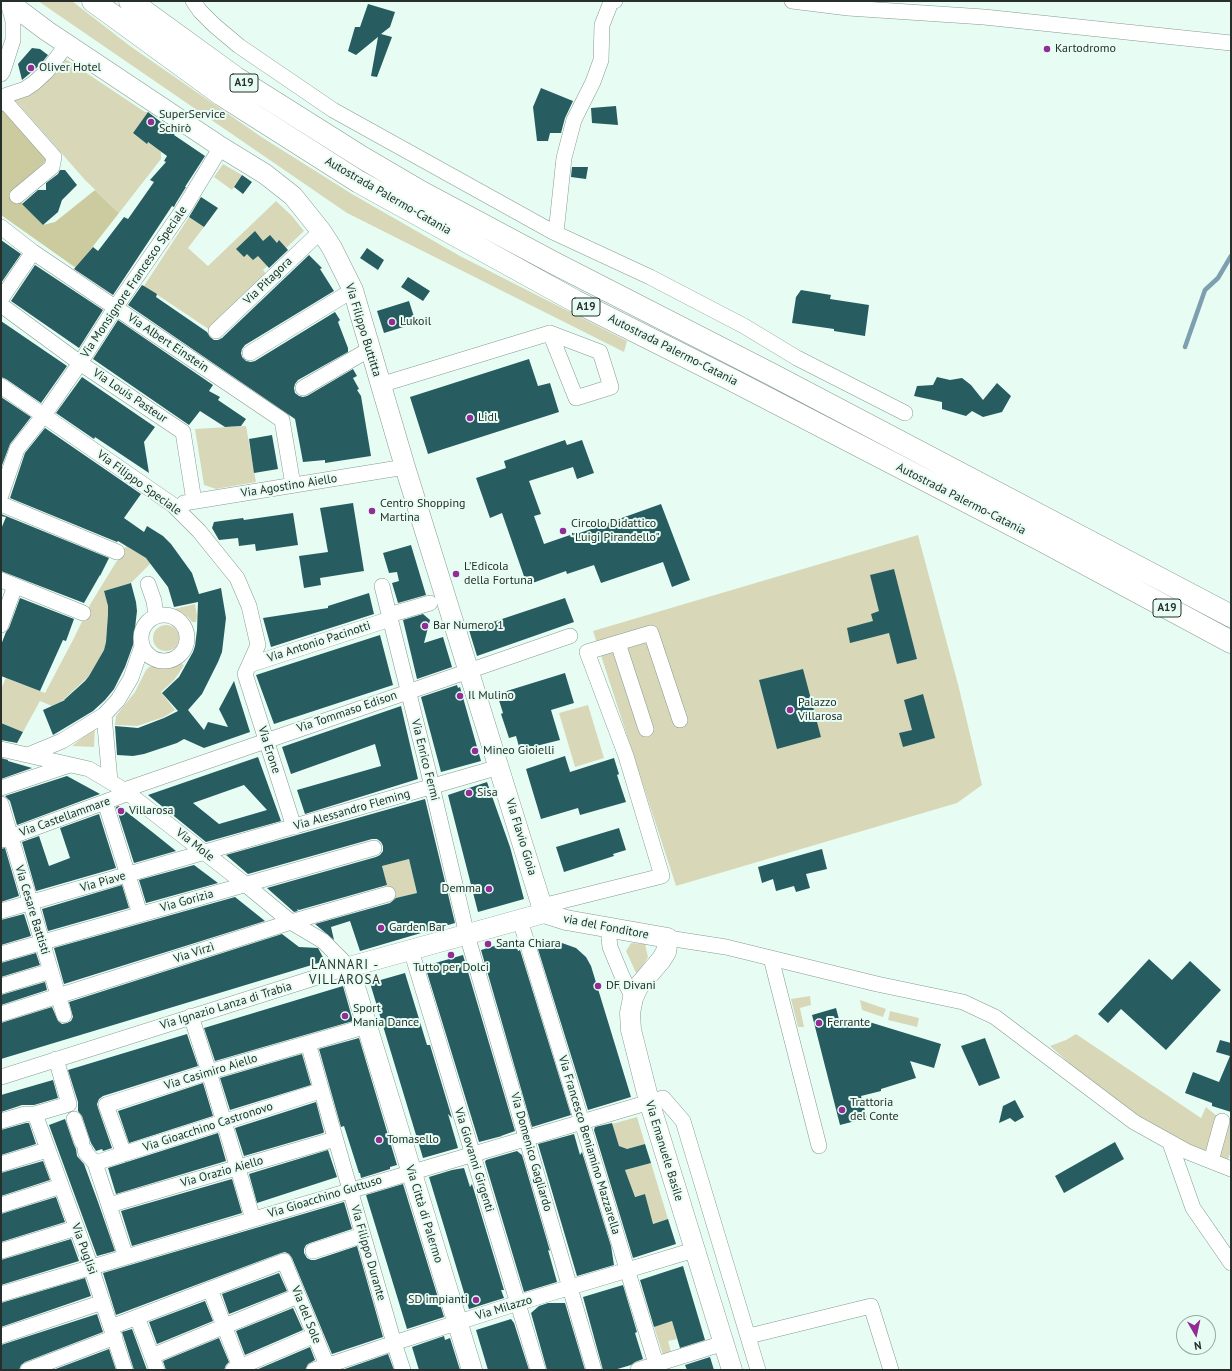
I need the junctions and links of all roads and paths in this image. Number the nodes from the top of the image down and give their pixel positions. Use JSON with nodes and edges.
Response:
{"nodes":[{"id":1,"x":7,"y":1,"type":"edge"},
{"id":2,"x":93,"y":1,"type":"edge"},
{"id":3,"x":130,"y":1,"type":"edge"},
{"id":4,"x":193,"y":1,"type":"edge"},
{"id":5,"x":614,"y":1,"type":"edge"},
{"id":6,"x":792,"y":1,"type":"edge"},
{"id":7,"x":1231,"y":43,"type":"edge"},
{"id":8,"x":67,"y":44,"type":"junction"},
{"id":9,"x":1,"y":74,"type":"edge"},
{"id":10,"x":1,"y":97,"type":"edge"},
{"id":11,"x":1,"y":100,"type":"edge"},
{"id":12,"x":221,"y":147,"type":"junction"},
{"id":13,"x":17,"y":196,"type":"dead end"},
{"id":14,"x":1,"y":227,"type":"edge"},
{"id":15,"x":320,"y":231,"type":"junction"},
{"id":16,"x":556,"y":233,"type":"junction"},
{"id":17,"x":33,"y":252,"type":"junction"},
{"id":18,"x":353,"y":290,"type":"junction"},
{"id":19,"x":1,"y":299,"type":"edge"},
{"id":20,"x":1,"y":305,"type":"edge"},
{"id":21,"x":115,"y":308,"type":"junction"},
{"id":22,"x":216,"y":331,"type":"dead end"},
{"id":23,"x":550,"y":333,"type":"junction"},
{"id":24,"x":370,"y":349,"type":"junction"},
{"id":25,"x":250,"y":353,"type":"dead end"},
{"id":26,"x":80,"y":363,"type":"junction"},
{"id":27,"x":380,"y":385,"type":"junction"},
{"id":28,"x":1,"y":386,"type":"edge"},
{"id":29,"x":303,"y":388,"type":"dead end"},
{"id":30,"x":905,"y":413,"type":"dead end"},
{"id":31,"x":44,"y":415,"type":"junction"},
{"id":32,"x":404,"y":467,"type":"junction"},
{"id":33,"x":293,"y":485,"type":"junction"},
{"id":34,"x":1,"y":495,"type":"edge"},
{"id":35,"x":194,"y":501,"type":"junction"},
{"id":36,"x":1,"y":504,"type":"edge"},
{"id":37,"x":173,"y":505,"type":"junction"},
{"id":38,"x":117,"y":552,"type":"dead end"},
{"id":39,"x":1,"y":580,"type":"edge"},
{"id":40,"x":148,"y":584,"type":"dead end"},
{"id":41,"x":15,"y":586,"type":"junction"},
{"id":42,"x":382,"y":586,"type":"dead end"},
{"id":43,"x":430,"y":602,"type":"dead end"},
{"id":44,"x":83,"y":613,"type":"dead end"},
{"id":45,"x":156,"y":616,"type":"junction"},
{"id":46,"x":1231,"y":616,"type":"edge"},
{"id":47,"x":389,"y":617,"type":"junction"},
{"id":48,"x":1,"y":624,"type":"edge"},
{"id":49,"x":570,"y":636,"type":"dead end"},
{"id":50,"x":1231,"y":642,"type":"edge"},
{"id":51,"x":618,"y":643,"type":"junction"},
{"id":52,"x":142,"y":646,"type":"junction"},
{"id":53,"x":247,"y":669,"type":"junction"},
{"id":54,"x":468,"y":670,"type":"junction"},
{"id":55,"x":407,"y":691,"type":"junction"},
{"id":56,"x":104,"y":715,"type":"junction"},
{"id":57,"x":680,"y":720,"type":"dead end"},
{"id":58,"x":646,"y":729,"type":"dead end"},
{"id":59,"x":266,"y":740,"type":"junction"},
{"id":60,"x":1,"y":749,"type":"edge"},
{"id":61,"x":28,"y":755,"type":"junction"},
{"id":62,"x":71,"y":765,"type":"junction"},
{"id":63,"x":499,"y":767,"type":"junction"},
{"id":64,"x":110,"y":781,"type":"junction"},
{"id":65,"x":432,"y":787,"type":"junction"},
{"id":66,"x":1,"y":788,"type":"edge"},
{"id":67,"x":126,"y":792,"type":"junction"},
{"id":68,"x":105,"y":802,"type":"junction"},
{"id":69,"x":1,"y":804,"type":"edge"},
{"id":70,"x":294,"y":827,"type":"junction"},
{"id":71,"x":6,"y":838,"type":"edge"},
{"id":72,"x":374,"y":848,"type":"dead end"},
{"id":73,"x":205,"y":853,"type":"junction"},
{"id":74,"x":128,"y":874,"type":"junction"},
{"id":75,"x":245,"y":884,"type":"junction"},
{"id":76,"x":388,"y":894,"type":"dead end"},
{"id":77,"x":30,"y":903,"type":"junction"},
{"id":78,"x":543,"y":910,"type":"junction"},
{"id":79,"x":1,"y":911,"type":"edge"},
{"id":80,"x":140,"y":914,"type":"junction"},
{"id":81,"x":520,"y":920,"type":"junction"},
{"id":82,"x":291,"y":922,"type":"junction"},
{"id":83,"x":611,"y":928,"type":"junction"},
{"id":84,"x":467,"y":935,"type":"junction"},
{"id":85,"x":668,"y":938,"type":"junction"},
{"id":86,"x":42,"y":942,"type":"junction"},
{"id":87,"x":411,"y":950,"type":"junction"},
{"id":88,"x":1,"y":954,"type":"edge"},
{"id":89,"x":771,"y":958,"type":"junction"},
{"id":90,"x":349,"y":967,"type":"junction"},
{"id":91,"x":51,"y":971,"type":"junction"},
{"id":92,"x":1,"y":986,"type":"edge"},
{"id":93,"x":58,"y":996,"type":"junction"},
{"id":94,"x":633,"y":998,"type":"junction"},
{"id":95,"x":1,"y":1014,"type":"edge"},
{"id":96,"x":64,"y":1015,"type":"dead end"},
{"id":97,"x":191,"y":1016,"type":"junction"},
{"id":98,"x":367,"y":1026,"type":"junction"},
{"id":99,"x":308,"y":1043,"type":"junction"},
{"id":100,"x":56,"y":1059,"type":"junction"},
{"id":101,"x":209,"y":1072,"type":"junction"},
{"id":102,"x":1,"y":1076,"type":"edge"},
{"id":103,"x":320,"y":1090,"type":"junction"},
{"id":104,"x":649,"y":1101,"type":"junction"},
{"id":105,"x":72,"y":1113,"type":"junction"},
{"id":106,"x":35,"y":1114,"type":"junction"},
{"id":107,"x":1,"y":1121,"type":"edge"},
{"id":108,"x":1222,"y":1121,"type":"dead end"},
{"id":109,"x":224,"y":1122,"type":"junction"},
{"id":110,"x":582,"y":1122,"type":"junction"},
{"id":111,"x":527,"y":1138,"type":"junction"},
{"id":112,"x":335,"y":1139,"type":"junction"},
{"id":113,"x":1170,"y":1143,"type":"junction"},
{"id":114,"x":819,"y":1146,"type":"dead end"},
{"id":115,"x":47,"y":1150,"type":"junction"},
{"id":116,"x":124,"y":1154,"type":"junction"},
{"id":117,"x":472,"y":1154,"type":"junction"},
{"id":118,"x":1211,"y":1161,"type":"junction"},
{"id":119,"x":95,"y":1163,"type":"junction"},
{"id":120,"x":1,"y":1164,"type":"edge"},
{"id":121,"x":237,"y":1168,"type":"junction"},
{"id":122,"x":1231,"y":1169,"type":"edge"},
{"id":123,"x":412,"y":1172,"type":"junction"},
{"id":124,"x":61,"y":1186,"type":"junction"},
{"id":125,"x":350,"y":1190,"type":"junction"},
{"id":126,"x":1,"y":1205,"type":"edge"},
{"id":127,"x":109,"y":1205,"type":"junction"},
{"id":128,"x":252,"y":1219,"type":"junction"},
{"id":129,"x":76,"y":1228,"type":"junction"},
{"id":130,"x":363,"y":1235,"type":"junction"},
{"id":131,"x":694,"y":1250,"type":"junction"},
{"id":132,"x":1,"y":1251,"type":"edge"},
{"id":133,"x":313,"y":1251,"type":"dead end"},
{"id":134,"x":126,"y":1257,"type":"junction"},
{"id":135,"x":1231,"y":1263,"type":"edge"},
{"id":136,"x":91,"y":1267,"type":"junction"},
{"id":137,"x":628,"y":1270,"type":"junction"},
{"id":138,"x":571,"y":1288,"type":"junction"},
{"id":139,"x":210,"y":1290,"type":"junction"},
{"id":140,"x":1,"y":1294,"type":"edge"},
{"id":141,"x":298,"y":1296,"type":"junction"},
{"id":142,"x":103,"y":1302,"type":"junction"},
{"id":143,"x":518,"y":1303,"type":"junction"},
{"id":144,"x":137,"y":1317,"type":"junction"},
{"id":145,"x":457,"y":1322,"type":"junction"},
{"id":146,"x":225,"y":1326,"type":"junction"},
{"id":147,"x":113,"y":1332,"type":"junction"},
{"id":148,"x":315,"y":1335,"type":"junction"},
{"id":149,"x":1,"y":1336,"type":"edge"},
{"id":150,"x":749,"y":1336,"type":"junction"},
{"id":151,"x":394,"y":1343,"type":"junction"},
{"id":152,"x":724,"y":1344,"type":"junction"},
{"id":153,"x":152,"y":1356,"type":"junction"},
{"id":154,"x":657,"y":1367,"type":"edge"},
{"id":155,"x":237,"y":1368,"type":"edge"},
{"id":156,"x":323,"y":1368,"type":"edge"},
{"id":157,"x":28,"y":1370,"type":"edge"},
{"id":158,"x":125,"y":1370,"type":"edge"},
{"id":159,"x":157,"y":1370,"type":"edge"},
{"id":160,"x":403,"y":1370,"type":"edge"},
{"id":161,"x":472,"y":1370,"type":"edge"},
{"id":162,"x":538,"y":1370,"type":"edge"},
{"id":163,"x":594,"y":1370,"type":"edge"},
{"id":164,"x":638,"y":1370,"type":"edge"},
{"id":165,"x":732,"y":1370,"type":"edge"},
{"id":166,"x":758,"y":1370,"type":"edge"},
{"id":167,"x":891,"y":1370,"type":"edge"}],
"edges":[{"from":1,"to":8,"type":"main road","name":"Via Filippo Buttitta"},
{"from":1,"to":9,"type":"street"},
{"from":2,"to":50,"type":"highway","name":"Autostrada Palermo-Catania","number":"A19"},
{"from":3,"to":46,"type":"highway","name":"Autostrada Palermo-Catania","number":"A19"},
{"from":4,"to":16,"type":"street"},
{"from":5,"to":16,"type":"street"},
{"from":6,"to":7,"type":"street"},
{"from":8,"to":10,"type":"street"},
{"from":8,"to":12,"type":"main road","name":"Via Filippo Buttitta"},
{"from":11,"to":13,"type":"street"},
{"from":12,"to":15,"type":"main road","name":"Via Filippo Buttitta"},
{"from":12,"to":21,"type":"street","name":"Via Monsignore Francesco Speciale"},
{"from":14,"to":17,"type":"street","name":"Via Albert Einstein"},
{"from":15,"to":18,"type":"main road","name":"Via Filippo Buttitta"},
{"from":15,"to":22,"type":"street","name":"Via Pitagora"},
{"from":16,"to":30,"type":"street"},
{"from":17,"to":19,"type":"street"},
{"from":17,"to":21,"type":"street","name":"Via Albert Einstein"},
{"from":18,"to":24,"type":"main road","name":"Via Filippo Buttitta"},
{"from":18,"to":25,"type":"street"},
{"from":20,"to":26,"type":"street","name":"Via Louis Pasteur"},
{"from":21,"to":26,"type":"street","name":"Via Monsignore Francesco Speciale"},
{"from":21,"to":33,"type":"street","name":"Via Albert Einstein"},
{"from":23,"to":23,"type":"street"},
{"from":23,"to":27,"type":"street"},
{"from":24,"to":27,"type":"main road","name":"Via Filippo Buttitta"},
{"from":24,"to":29,"type":"street"},
{"from":26,"to":31,"type":"street","name":"Via Monsignore Francesco Speciale"},
{"from":26,"to":35,"type":"street","name":"Via Louis Pasteur"},
{"from":27,"to":32,"type":"main road","name":"Via Filippo Buttitta"},
{"from":28,"to":31,"type":"street","name":"Via Filippo Speciale"},
{"from":31,"to":34,"type":"street","name":"Via Monsignore Francesco Speciale"},
{"from":31,"to":37,"type":"street","name":"Via Filippo Speciale"},
{"from":32,"to":33,"type":"street","name":"Via Agostino Aiello"},
{"from":32,"to":54,"type":"main road","name":"Via Filippo Buttitta"},
{"from":33,"to":35,"type":"street","name":"Via Agostino Aiello"},
{"from":35,"to":37,"type":"street","name":"Via Agostino Aiello"},
{"from":36,"to":38,"type":"street"},
{"from":37,"to":53,"type":"street","name":"Via Filippo Speciale"},
{"from":39,"to":41,"type":"street"},
{"from":40,"to":45,"type":"street"},
{"from":41,"to":44,"type":"street"},
{"from":41,"to":48,"type":"street"},
{"from":42,"to":47,"type":"street","name":"Via Enrico Fermi"},
{"from":43,"to":47,"type":"street","name":"Via Antonio Pacinotti"},
{"from":45,"to":52,"type":"street"},
{"from":45,"to":52,"type":"street"},
{"from":47,"to":53,"type":"street","name":"Via Antonio Pacinotti"},
{"from":47,"to":55,"type":"street","name":"Via Enrico Fermi"},
{"from":49,"to":54,"type":"street","name":"Via Tommaso Edison"},
{"from":51,"to":57,"type":"street"},
{"from":51,"to":58,"type":"street"},
{"from":51,"to":78,"type":"street"},
{"from":52,"to":56,"type":"street"},
{"from":53,"to":59,"type":"street","name":"Via Erone"},
{"from":54,"to":55,"type":"street","name":"Via Tommaso Edison"},
{"from":54,"to":63,"type":"main road","name":"Via Flavio Gioia"},
{"from":55,"to":59,"type":"street","name":"Via Tommaso Edison"},
{"from":55,"to":65,"type":"street","name":"Via Enrico Fermi"},
{"from":56,"to":61,"type":"street"},
{"from":56,"to":64,"type":"street"},
{"from":59,"to":67,"type":"street","name":"Via Tommaso Edison"},
{"from":59,"to":70,"type":"street","name":"Via Erone"},
{"from":60,"to":61,"type":"street","name":"Via Mole"},
{"from":61,"to":62,"type":"street","name":"Via Mole"},
{"from":62,"to":64,"type":"street","name":"Via Mole"},
{"from":62,"to":66,"type":"street"},
{"from":63,"to":65,"type":"street","name":"Via Alessandro Fleming"},
{"from":63,"to":78,"type":"main road","name":"Via Flavio Gioia"},
{"from":64,"to":67,"type":"street","name":"Via Mole"},
{"from":65,"to":70,"type":"street","name":"Via Alessandro Fleming"},
{"from":65,"to":84,"type":"street","name":"Via Enrico Fermi"},
{"from":67,"to":68,"type":"street","name":"Via Castellammare"},
{"from":67,"to":73,"type":"street","name":"Via Mole"},
{"from":68,"to":71,"type":"street","name":"Via Castellammare"},
{"from":68,"to":74,"type":"street"},
{"from":69,"to":71,"type":"street","name":"Via Cesare Battisti"},
{"from":70,"to":73,"type":"street","name":"Via Alessandro Fleming"},
{"from":71,"to":77,"type":"street","name":"Via Cesare Battisti"},
{"from":72,"to":75,"type":"street","name":"Via Gorizia"},
{"from":73,"to":74,"type":"street","name":"Via Piave"},
{"from":73,"to":75,"type":"street","name":"Via Mole"},
{"from":74,"to":77,"type":"street","name":"Via Piave"},
{"from":74,"to":80,"type":"street"},
{"from":75,"to":80,"type":"street","name":"Via Gorizia"},
{"from":75,"to":82,"type":"street","name":"Via Mole"},
{"from":76,"to":82,"type":"street","name":"Via Virzì"},
{"from":77,"to":79,"type":"street","name":"Via Piave"},
{"from":77,"to":86,"type":"street","name":"Via Cesare Battisti"},
{"from":78,"to":81,"type":"main road","name":"Via Ignazio Lanza di Trabia"},
{"from":78,"to":83,"type":"main road","name":"via del Fonditore"},
{"from":80,"to":86,"type":"street","name":"Via Gorizia"},
{"from":81,"to":84,"type":"main road","name":"Via Ignazio Lanza di Trabia"},
{"from":81,"to":110,"type":"street","name":"Via Francesco Beniamino Mazzarella"},
{"from":82,"to":90,"type":"street","name":"Via Mole"},
{"from":82,"to":93,"type":"street","name":"Via Virzì"},
{"from":83,"to":85,"type":"main road","name":"via del Fonditore"},
{"from":83,"to":94,"type":"street"},
{"from":84,"to":87,"type":"main road","name":"Via Ignazio Lanza di Trabia"},
{"from":84,"to":111,"type":"street","name":"Via Domenico Gagliardo"},
{"from":85,"to":89,"type":"street"},
{"from":85,"to":94,"type":"main road","name":"Via Emanuele Basile"},
{"from":86,"to":88,"type":"street","name":"Via Gorizia"},
{"from":86,"to":91,"type":"street","name":"Via Cesare Battisti"},
{"from":87,"to":90,"type":"main road","name":"Via Ignazio Lanza di Trabia"},
{"from":87,"to":117,"type":"street","name":"Via Giovanni Girgenti"},
{"from":89,"to":113,"type":"street"},
{"from":89,"to":114,"type":"street"},
{"from":90,"to":97,"type":"street","name":"Via Ignazio Lanza di Trabia"},
{"from":90,"to":98,"type":"main road","name":"Via Città di Palermo"},
{"from":91,"to":92,"type":"street"},
{"from":91,"to":93,"type":"street","name":"Via Cesare Battisti"},
{"from":93,"to":95,"type":"street","name":"Via Virzì"},
{"from":93,"to":96,"type":"street","name":"Via Cesare Battisti"},
{"from":94,"to":104,"type":"main road","name":"Via Emanuele Basile"},
{"from":97,"to":100,"type":"street","name":"Via Ignazio Lanza di Trabia"},
{"from":97,"to":101,"type":"street"},
{"from":98,"to":99,"type":"street","name":"Via Casimiro Aiello"},
{"from":98,"to":123,"type":"main road","name":"Via Città di Palermo"},
{"from":99,"to":101,"type":"street","name":"Via Casimiro Aiello"},
{"from":99,"to":103,"type":"street","name":"Via Filippo Durante"},
{"from":100,"to":102,"type":"street","name":"Via Ignazio Lanza di Trabia"},
{"from":100,"to":105,"type":"street"},
{"from":101,"to":109,"type":"street"},
{"from":101,"to":116,"type":"street","name":"Via Casimiro Aiello"},
{"from":103,"to":109,"type":"street","name":"Via Gioacchino Castronovo"},
{"from":103,"to":112,"type":"street","name":"Via Filippo Durante"},
{"from":104,"to":110,"type":"street","name":"Via Gioacchino Guttuso"},
{"from":104,"to":131,"type":"main road","name":"Via Emanuele Basile"},
{"from":104,"to":150,"type":"street"},
{"from":105,"to":106,"type":"street"},
{"from":105,"to":119,"type":"street"},
{"from":106,"to":107,"type":"street"},
{"from":106,"to":115,"type":"street","name":"Via Puglisi"},
{"from":108,"to":118,"type":"street"},
{"from":109,"to":116,"type":"street","name":"Via Gioacchino Castronovo"},
{"from":109,"to":121,"type":"street"},
{"from":110,"to":111,"type":"street","name":"Via Gioacchino Guttuso"},
{"from":110,"to":137,"type":"street","name":"Via Francesco Beniamino Mazzarella"},
{"from":111,"to":117,"type":"street","name":"Via Gioacchino Guttuso"},
{"from":111,"to":138,"type":"street","name":"Via Domenico Gagliardo"},
{"from":112,"to":121,"type":"street","name":"Via Orazio Aiello"},
{"from":112,"to":125,"type":"street","name":"Via Filippo Durante"},
{"from":113,"to":118,"type":"street"},
{"from":113,"to":135,"type":"street"},
{"from":115,"to":120,"type":"street"},
{"from":115,"to":124,"type":"street","name":"Via Puglisi"},
{"from":116,"to":119,"type":"street","name":"Via Gioacchino Castronovo"},
{"from":117,"to":123,"type":"street","name":"Via Gioacchino Guttuso"},
{"from":117,"to":143,"type":"street","name":"Via Giovanni Girgenti"},
{"from":118,"to":122,"type":"street"},
{"from":119,"to":127,"type":"street"},
{"from":121,"to":127,"type":"street","name":"Via Orazio Aiello"},
{"from":121,"to":128,"type":"street"},
{"from":123,"to":125,"type":"street","name":"Via Gioacchino Guttuso"},
{"from":123,"to":145,"type":"main road","name":"Via Città di Palermo"},
{"from":124,"to":126,"type":"street"},
{"from":124,"to":129,"type":"street","name":"Via Puglisi"},
{"from":125,"to":128,"type":"street","name":"Via Gioacchino Guttuso"},
{"from":125,"to":130,"type":"street","name":"Via Filippo Durante"},
{"from":127,"to":134,"type":"street"},
{"from":128,"to":134,"type":"street","name":"Via Gioacchino Guttuso"},
{"from":129,"to":132,"type":"street"},
{"from":129,"to":136,"type":"street","name":"Via Puglisi"},
{"from":130,"to":133,"type":"street"},
{"from":130,"to":151,"type":"street","name":"Via Filippo Durante"},
{"from":131,"to":137,"type":"street","name":"Via Milazzo"},
{"from":131,"to":152,"type":"main road","name":"Via Emanuele Basile"},
{"from":134,"to":136,"type":"street","name":"Via Gioacchino Guttuso"},
{"from":136,"to":140,"type":"street","name":"Via Gioacchino Guttuso"},
{"from":136,"to":142,"type":"street","name":"Via Puglisi"},
{"from":137,"to":138,"type":"street","name":"Via Milazzo"},
{"from":137,"to":154,"type":"street","name":"Via Francesco Beniamino Mazzarella"},
{"from":138,"to":143,"type":"street","name":"Via Milazzo"},
{"from":138,"to":163,"type":"street","name":"Via Domenico Gagliardo"},
{"from":139,"to":141,"type":"street","name":"Via del Sole"},
{"from":139,"to":144,"type":"street"},
{"from":139,"to":146,"type":"street"},
{"from":141,"to":146,"type":"street"},
{"from":141,"to":148,"type":"street","name":"Via del Sole"},
{"from":142,"to":147,"type":"street","name":"Via Puglisi"},
{"from":142,"to":149,"type":"street"},
{"from":143,"to":145,"type":"street","name":"Via Milazzo"},
{"from":143,"to":162,"type":"street","name":"Via Giovanni Girgenti"},
{"from":144,"to":147,"type":"street"},
{"from":144,"to":153,"type":"street"},
{"from":145,"to":151,"type":"street","name":"Via Milazzo"},
{"from":145,"to":161,"type":"main road","name":"Via Città di Palermo"},
{"from":146,"to":153,"type":"street"},
{"from":146,"to":155,"type":"street"},
{"from":147,"to":157,"type":"street"},
{"from":147,"to":158,"type":"street","name":"Via Puglisi"},
{"from":148,"to":155,"type":"street"},
{"from":148,"to":156,"type":"street","name":"Via del Sole"},
{"from":150,"to":166,"type":"street"},
{"from":150,"to":167,"type":"street"},
{"from":151,"to":156,"type":"street","name":"Via Milazzo"},
{"from":151,"to":160,"type":"street","name":"Via Filippo Durante"},
{"from":152,"to":154,"type":"street"},
{"from":152,"to":165,"type":"main road","name":"Via Emanuele Basile"},
{"from":153,"to":159,"type":"street"},
{"from":154,"to":164,"type":"street"}]}
